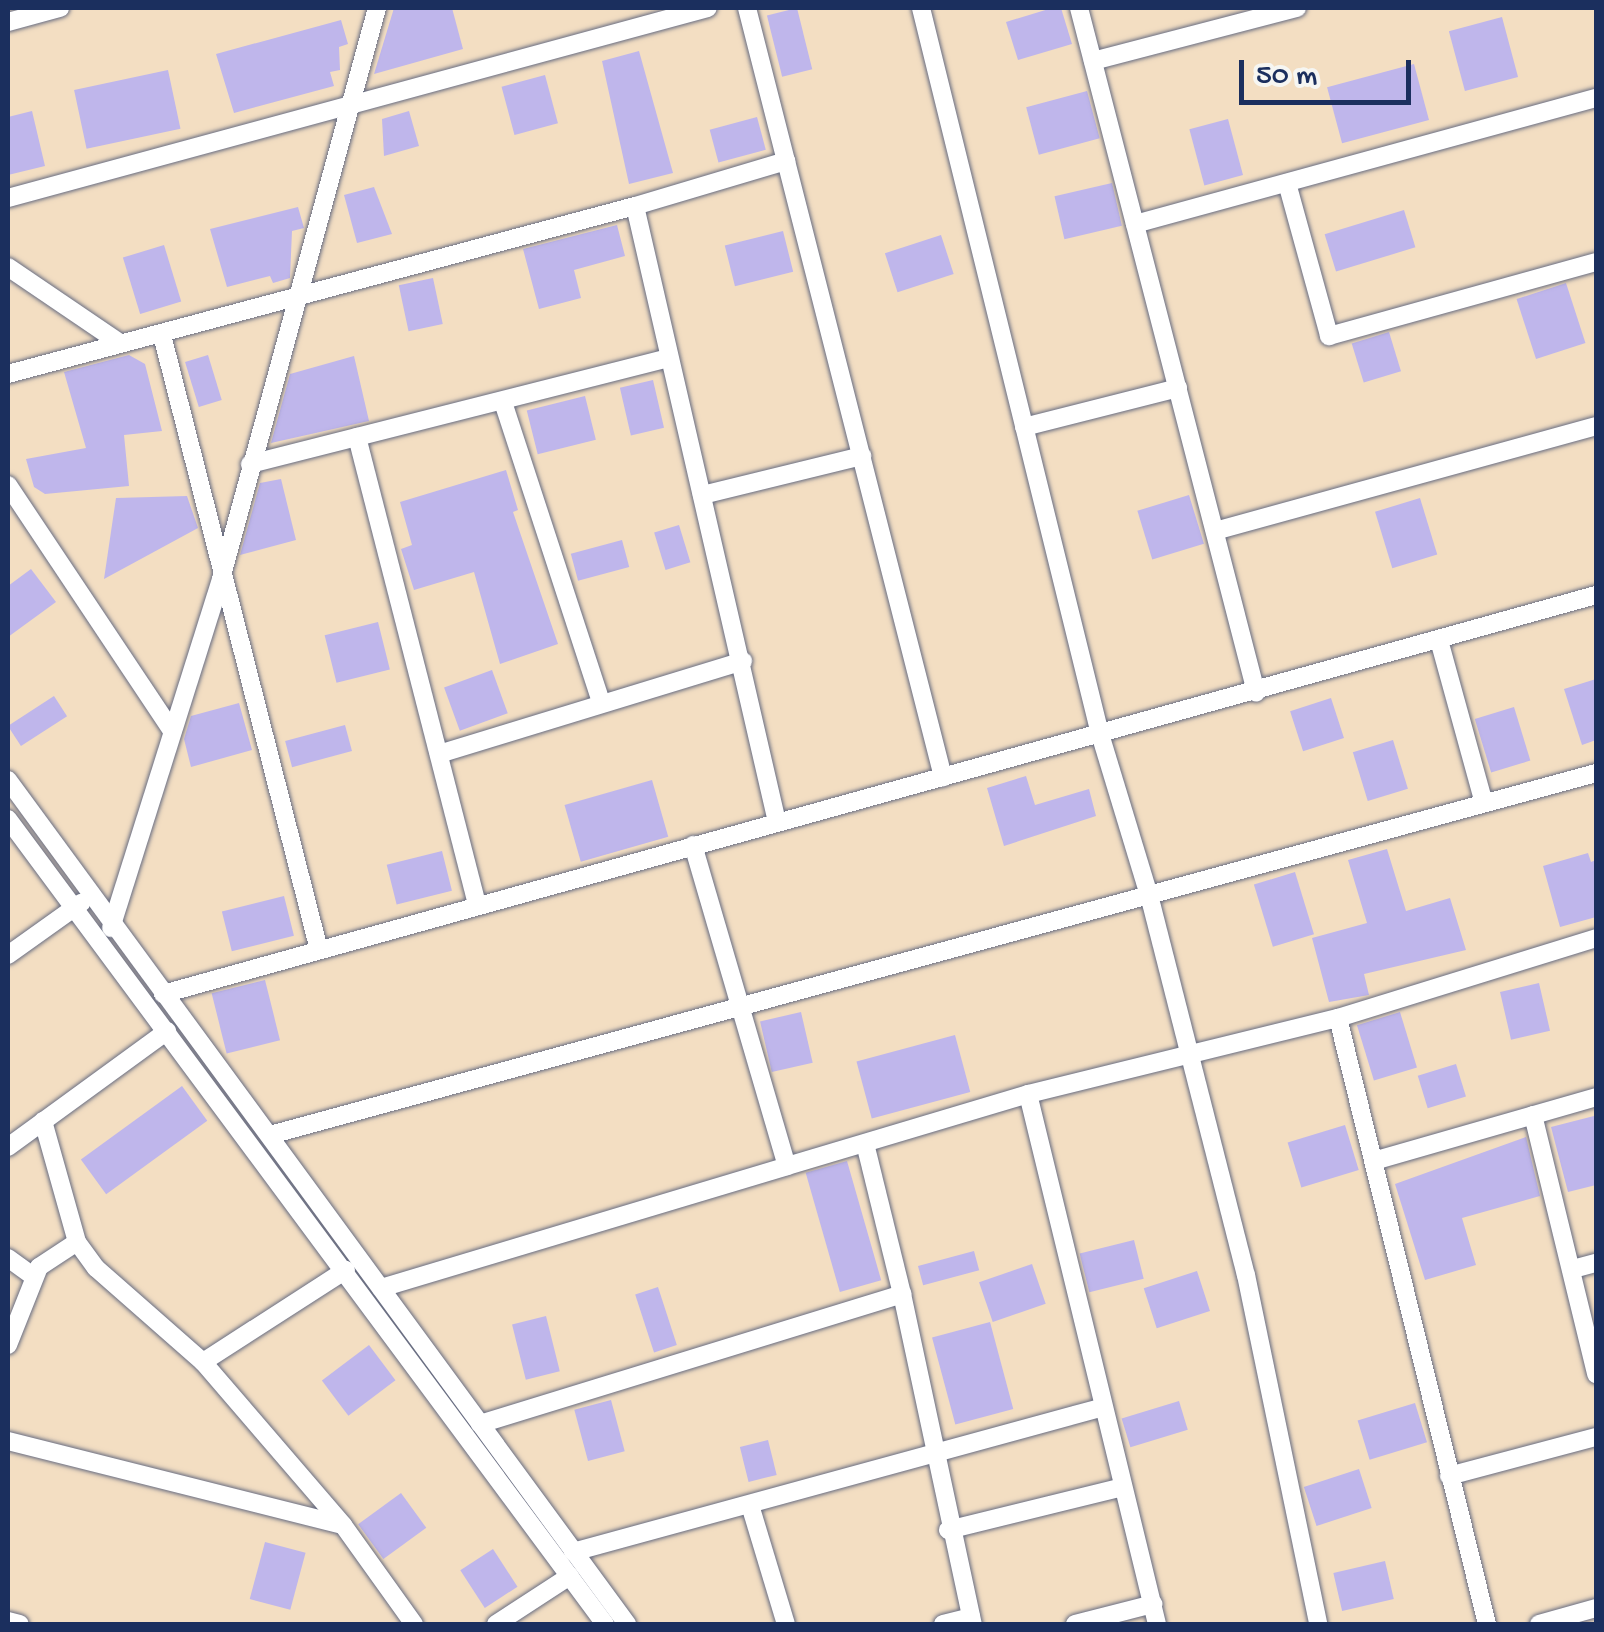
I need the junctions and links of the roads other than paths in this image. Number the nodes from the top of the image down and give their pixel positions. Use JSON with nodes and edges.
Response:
{"nodes":[{"id":1,"x":60,"y":8,"type":"edge"},
{"id":2,"x":377,"y":8,"type":"edge"},
{"id":3,"x":708,"y":8,"type":"edge"},
{"id":4,"x":747,"y":8,"type":"edge"},
{"id":5,"x":921,"y":8,"type":"edge"},
{"id":6,"x":1079,"y":8,"type":"edge"},
{"id":7,"x":1297,"y":8,"type":"edge"},
{"id":8,"x":8,"y":22,"type":"edge"},
{"id":9,"x":1093,"y":61,"type":"junction"},
{"id":10,"x":1596,"y":98,"type":"edge"},
{"id":11,"x":356,"y":103,"type":"junction"},
{"id":12,"x":786,"y":161,"type":"junction"},
{"id":13,"x":1286,"y":182,"type":"junction"},
{"id":14,"x":8,"y":198,"type":"edge"},
{"id":15,"x":635,"y":206,"type":"junction"},
{"id":16,"x":1135,"y":224,"type":"junction"},
{"id":17,"x":1596,"y":262,"type":"edge"},
{"id":18,"x":8,"y":266,"type":"edge"},
{"id":19,"x":298,"y":300,"type":"junction"},
{"id":20,"x":162,"y":335,"type":"junction"},
{"id":21,"x":117,"y":341,"type":"junction"},
{"id":22,"x":669,"y":358,"type":"junction"},
{"id":23,"x":8,"y":374,"type":"edge"},
{"id":24,"x":1178,"y":388,"type":"junction"},
{"id":25,"x":503,"y":402,"type":"junction"},
{"id":26,"x":1596,"y":426,"type":"edge"},
{"id":27,"x":1024,"y":427,"type":"junction"},
{"id":28,"x":357,"y":437,"type":"junction"},
{"id":29,"x":862,"y":456,"type":"junction"},
{"id":30,"x":250,"y":464,"type":"junction"},
{"id":31,"x":8,"y":484,"type":"edge"},
{"id":32,"x":702,"y":495,"type":"junction"},
{"id":33,"x":1215,"y":531,"type":"junction"},
{"id":34,"x":221,"y":579,"type":"junction"},
{"id":35,"x":1596,"y":594,"type":"edge"},
{"id":36,"x":1439,"y":640,"type":"junction"},
{"id":37,"x":743,"y":661,"type":"junction"},
{"id":38,"x":1256,"y":692,"type":"junction"},
{"id":39,"x":600,"y":700,"type":"junction"},
{"id":40,"x":172,"y":731,"type":"junction"},
{"id":41,"x":1100,"y":734,"type":"junction"},
{"id":42,"x":439,"y":754,"type":"junction"},
{"id":43,"x":1596,"y":773,"type":"edge"},
{"id":44,"x":943,"y":777,"type":"junction"},
{"id":45,"x":8,"y":780,"type":"edge"},
{"id":46,"x":1484,"y":804,"type":"junction"},
{"id":47,"x":8,"y":819,"type":"edge"},
{"id":48,"x":778,"y":822,"type":"junction"},
{"id":49,"x":693,"y":845,"type":"junction"},
{"id":50,"x":93,"y":895,"type":"junction"},
{"id":51,"x":1150,"y":895,"type":"junction"},
{"id":52,"x":476,"y":904,"type":"junction"},
{"id":53,"x":74,"y":908,"type":"junction"},
{"id":54,"x":116,"y":924,"type":"junction"},
{"id":55,"x":97,"y":938,"type":"junction"},
{"id":56,"x":1596,"y":938,"type":"edge"},
{"id":57,"x":318,"y":946,"type":"junction"},
{"id":58,"x":8,"y":955,"type":"edge"},
{"id":59,"x":163,"y":994,"type":"junction"},
{"id":60,"x":740,"y":1006,"type":"junction"},
{"id":61,"x":1338,"y":1018,"type":"junction"},
{"id":62,"x":166,"y":1031,"type":"junction"},
{"id":63,"x":1189,"y":1055,"type":"junction"},
{"id":64,"x":1028,"y":1094,"type":"junction"},
{"id":65,"x":1596,"y":1097,"type":"edge"},
{"id":66,"x":1533,"y":1116,"type":"junction"},
{"id":67,"x":43,"y":1121,"type":"junction"},
{"id":68,"x":270,"y":1134,"type":"junction"},
{"id":69,"x":866,"y":1147,"type":"junction"},
{"id":70,"x":8,"y":1148,"type":"edge"},
{"id":71,"x":1377,"y":1160,"type":"junction"},
{"id":72,"x":786,"y":1166,"type":"junction"},
{"id":73,"x":77,"y":1242,"type":"junction"},
{"id":74,"x":8,"y":1258,"type":"edge"},
{"id":75,"x":1596,"y":1263,"type":"edge"},
{"id":76,"x":1573,"y":1269,"type":"junction"},
{"id":77,"x":346,"y":1270,"type":"junction"},
{"id":78,"x":34,"y":1276,"type":"junction"},
{"id":79,"x":381,"y":1288,"type":"junction"},
{"id":80,"x":902,"y":1294,"type":"junction"},
{"id":81,"x":8,"y":1345,"type":"edge"},
{"id":82,"x":204,"y":1362,"type":"junction"},
{"id":83,"x":1596,"y":1374,"type":"edge"},
{"id":84,"x":1100,"y":1408,"type":"junction"},
{"id":85,"x":480,"y":1424,"type":"junction"},
{"id":86,"x":1596,"y":1437,"type":"edge"},
{"id":87,"x":8,"y":1441,"type":"edge"},
{"id":88,"x":932,"y":1452,"type":"junction"},
{"id":89,"x":1448,"y":1476,"type":"junction"},
{"id":90,"x":1120,"y":1488,"type":"junction"},
{"id":91,"x":750,"y":1505,"type":"junction"},
{"id":92,"x":343,"y":1525,"type":"junction"},
{"id":93,"x":948,"y":1530,"type":"junction"},
{"id":94,"x":573,"y":1552,"type":"junction"},
{"id":95,"x":570,"y":1576,"type":"junction"},
{"id":96,"x":1152,"y":1604,"type":"junction"},
{"id":97,"x":1596,"y":1608,"type":"edge"},
{"id":98,"x":8,"y":1621,"type":"edge"},
{"id":99,"x":972,"y":1621,"type":"edge"},
{"id":100,"x":20,"y":1624,"type":"edge"},
{"id":101,"x":414,"y":1624,"type":"edge"},
{"id":102,"x":496,"y":1624,"type":"edge"},
{"id":103,"x":605,"y":1624,"type":"edge"},
{"id":104,"x":628,"y":1624,"type":"edge"},
{"id":105,"x":786,"y":1624,"type":"edge"},
{"id":106,"x":943,"y":1624,"type":"edge"},
{"id":107,"x":1075,"y":1624,"type":"edge"},
{"id":108,"x":1158,"y":1624,"type":"edge"},
{"id":109,"x":1318,"y":1624,"type":"edge"},
{"id":110,"x":1487,"y":1624,"type":"edge"},
{"id":111,"x":1539,"y":1624,"type":"edge"}],
"edges":[{"from":1,"to":8,"type":"street"},
{"from":2,"to":11,"type":"street"},
{"from":3,"to":11,"type":"street"},
{"from":4,"to":12,"type":"street"},
{"from":5,"to":27,"type":"street"},
{"from":6,"to":9,"type":"street"},
{"from":7,"to":9,"type":"street"},
{"from":9,"to":16,"type":"street"},
{"from":10,"to":13,"type":"street"},
{"from":11,"to":14,"type":"street"},
{"from":11,"to":19,"type":"street"},
{"from":12,"to":15,"type":"street"},
{"from":12,"to":29,"type":"street"},
{"from":13,"to":16,"type":"street"},
{"from":13,"to":17,"type":"street"},
{"from":15,"to":19,"type":"street"},
{"from":15,"to":22,"type":"street"},
{"from":16,"to":24,"type":"street"},
{"from":18,"to":21,"type":"street"},
{"from":19,"to":20,"type":"street"},
{"from":19,"to":30,"type":"street"},
{"from":20,"to":21,"type":"street"},
{"from":20,"to":34,"type":"street"},
{"from":21,"to":23,"type":"street"},
{"from":22,"to":25,"type":"street"},
{"from":22,"to":32,"type":"street"},
{"from":24,"to":27,"type":"street"},
{"from":24,"to":33,"type":"street"},
{"from":25,"to":28,"type":"street"},
{"from":25,"to":39,"type":"street"},
{"from":26,"to":33,"type":"street"},
{"from":27,"to":41,"type":"street"},
{"from":28,"to":30,"type":"street"},
{"from":28,"to":42,"type":"street"},
{"from":29,"to":32,"type":"street"},
{"from":29,"to":44,"type":"street"},
{"from":30,"to":34,"type":"street"},
{"from":31,"to":40,"type":"street"},
{"from":32,"to":37,"type":"street"},
{"from":33,"to":38,"type":"street"},
{"from":34,"to":40,"type":"street"},
{"from":34,"to":57,"type":"street"},
{"from":35,"to":36,"type":"street"},
{"from":36,"to":38,"type":"street"},
{"from":36,"to":46,"type":"street"},
{"from":37,"to":39,"type":"street"},
{"from":37,"to":48,"type":"street"},
{"from":38,"to":41,"type":"street"},
{"from":39,"to":42,"type":"street"},
{"from":40,"to":54,"type":"street"},
{"from":41,"to":44,"type":"street"},
{"from":41,"to":51,"type":"street"},
{"from":42,"to":52,"type":"street"},
{"from":43,"to":46,"type":"street"},
{"from":44,"to":48,"type":"street"},
{"from":45,"to":50,"type":"street"},
{"from":46,"to":51,"type":"street"},
{"from":47,"to":53,"type":"street"},
{"from":48,"to":49,"type":"street"},
{"from":49,"to":52,"type":"street"},
{"from":49,"to":60,"type":"street"},
{"from":50,"to":53,"type":"street"},
{"from":50,"to":54,"type":"street"},
{"from":51,"to":60,"type":"street"},
{"from":51,"to":63,"type":"street"},
{"from":52,"to":57,"type":"street"},
{"from":53,"to":55,"type":"street"},
{"from":53,"to":58,"type":"street"},
{"from":54,"to":55,"type":"street"},
{"from":54,"to":59,"type":"street"},
{"from":55,"to":62,"type":"street"},
{"from":56,"to":61,"type":"street"},
{"from":57,"to":59,"type":"street"},
{"from":59,"to":68,"type":"street"},
{"from":60,"to":68,"type":"street"},
{"from":60,"to":72,"type":"street"},
{"from":61,"to":63,"type":"street"},
{"from":61,"to":71,"type":"street"},
{"from":62,"to":67,"type":"street"},
{"from":62,"to":77,"type":"street"},
{"from":63,"to":64,"type":"street"},
{"from":63,"to":109,"type":"street"},
{"from":64,"to":69,"type":"street"},
{"from":64,"to":84,"type":"street"},
{"from":65,"to":66,"type":"street"},
{"from":66,"to":71,"type":"street"},
{"from":66,"to":76,"type":"street"},
{"from":67,"to":70,"type":"street"},
{"from":67,"to":73,"type":"street"},
{"from":68,"to":79,"type":"street"},
{"from":69,"to":72,"type":"street"},
{"from":69,"to":80,"type":"street"},
{"from":71,"to":89,"type":"street"},
{"from":72,"to":79,"type":"street"},
{"from":73,"to":78,"type":"street"},
{"from":73,"to":82,"type":"street"},
{"from":74,"to":78,"type":"street"},
{"from":75,"to":76,"type":"street"},
{"from":76,"to":83,"type":"street"},
{"from":77,"to":82,"type":"street"},
{"from":77,"to":95,"type":"street"},
{"from":78,"to":81,"type":"street"},
{"from":79,"to":85,"type":"street"},
{"from":80,"to":85,"type":"street"},
{"from":80,"to":88,"type":"street"},
{"from":82,"to":92,"type":"street"},
{"from":84,"to":88,"type":"street"},
{"from":84,"to":90,"type":"street"},
{"from":85,"to":94,"type":"street"},
{"from":86,"to":89,"type":"street"},
{"from":87,"to":92,"type":"street"},
{"from":88,"to":91,"type":"street"},
{"from":88,"to":93,"type":"street"},
{"from":89,"to":110,"type":"street"},
{"from":90,"to":93,"type":"street"},
{"from":90,"to":96,"type":"street"},
{"from":91,"to":94,"type":"street"},
{"from":91,"to":105,"type":"street"},
{"from":92,"to":101,"type":"street"},
{"from":93,"to":99,"type":"street"},
{"from":94,"to":104,"type":"street"},
{"from":95,"to":102,"type":"street"},
{"from":95,"to":103,"type":"street"},
{"from":96,"to":107,"type":"street"},
{"from":96,"to":108,"type":"street"},
{"from":97,"to":111,"type":"street"},
{"from":98,"to":100,"type":"street"},
{"from":99,"to":106,"type":"street"}]}
